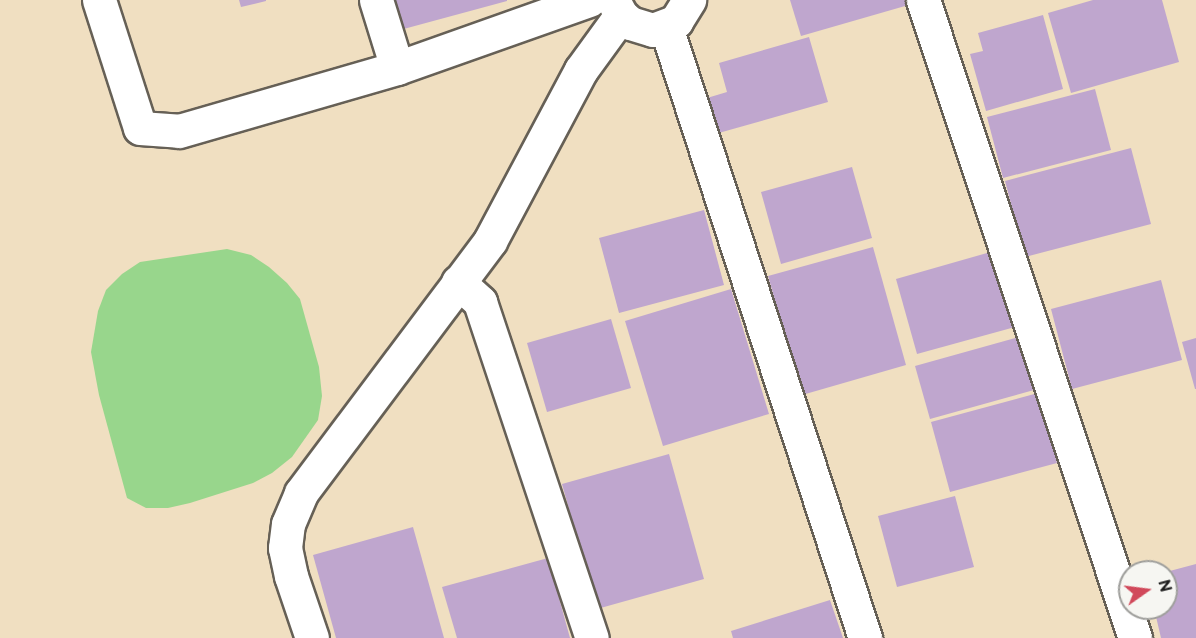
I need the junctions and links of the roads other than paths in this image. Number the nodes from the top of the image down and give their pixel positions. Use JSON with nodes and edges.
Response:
{"nodes":[{"id":1,"x":99,"y":0,"type":"edge"},
{"id":2,"x":376,"y":0,"type":"edge"},
{"id":3,"x":589,"y":0,"type":"edge"},
{"id":4,"x":689,"y":0,"type":"edge"},
{"id":5,"x":922,"y":0,"type":"edge"},
{"id":6,"x":617,"y":7,"type":"edge"},
{"id":7,"x":666,"y":27,"type":"junction"},
{"id":8,"x":398,"y":68,"type":"junction"},
{"id":9,"x":458,"y":282,"type":"junction"},
{"id":10,"x":312,"y":638,"type":"edge"},
{"id":11,"x":592,"y":638,"type":"edge"},
{"id":12,"x":866,"y":638,"type":"edge"},
{"id":13,"x":1135,"y":638,"type":"edge"}],
"edges":[{"from":1,"to":8,"type":"street"},
{"from":2,"to":8,"type":"street"},
{"from":3,"to":8,"type":"street"},
{"from":4,"to":7,"type":"street"},
{"from":5,"to":13,"type":"street"},
{"from":6,"to":7,"type":"street"},
{"from":6,"to":9,"type":"street"},
{"from":7,"to":12,"type":"street"},
{"from":9,"to":10,"type":"street"},
{"from":9,"to":11,"type":"street"}]}
